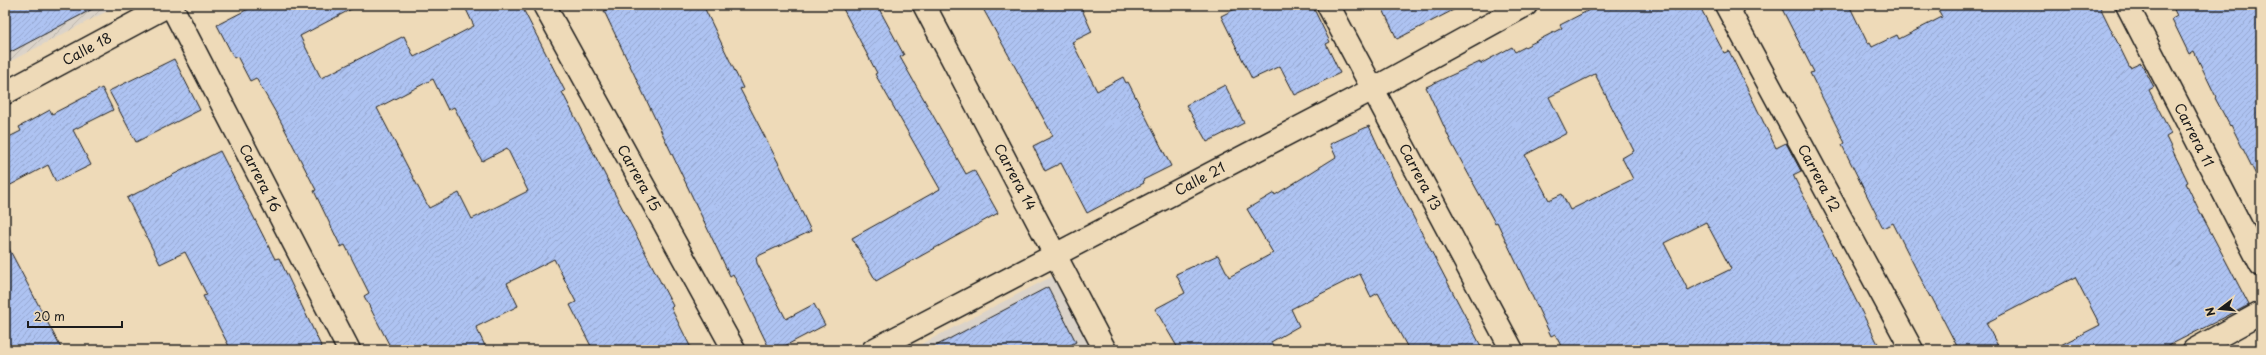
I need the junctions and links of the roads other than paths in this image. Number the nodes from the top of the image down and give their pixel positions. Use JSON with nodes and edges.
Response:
{"nodes":[{"id":1,"x":170,"y":5,"type":"edge"},
{"id":2,"x":544,"y":5,"type":"edge"},
{"id":3,"x":924,"y":5,"type":"edge"},
{"id":4,"x":1328,"y":5,"type":"edge"},
{"id":5,"x":1526,"y":5,"type":"edge"},
{"id":6,"x":1726,"y":5,"type":"edge"},
{"id":7,"x":2127,"y":5,"type":"edge"},
{"id":8,"x":1373,"y":89,"type":"junction"},
{"id":9,"x":5,"y":93,"type":"edge"},
{"id":10,"x":1056,"y":255,"type":"junction"},
{"id":11,"x":2261,"y":265,"type":"edge"},
{"id":12,"x":2261,"y":313,"type":"edge"},
{"id":13,"x":349,"y":350,"type":"edge"},
{"id":14,"x":734,"y":350,"type":"edge"},
{"id":15,"x":873,"y":350,"type":"edge"},
{"id":16,"x":1105,"y":350,"type":"edge"},
{"id":17,"x":1512,"y":350,"type":"edge"},
{"id":18,"x":1912,"y":350,"type":"edge"},
{"id":19,"x":2194,"y":350,"type":"edge"}],
"edges":[{"from":1,"to":9,"type":"street","name":"Calle 18"},
{"from":1,"to":13,"type":"street","name":"Carrera 16"},
{"from":2,"to":14,"type":"street","name":"Carrera 15"},
{"from":3,"to":10,"type":"street","name":"Carrera 14"},
{"from":4,"to":8,"type":"street","name":"Carrera 13"},
{"from":5,"to":8,"type":"street","name":"Calle 21"},
{"from":6,"to":18,"type":"street","name":"Carrera 12"},
{"from":7,"to":11,"type":"street","name":"Carrera 11"},
{"from":8,"to":10,"type":"street","name":"Calle 21"},
{"from":8,"to":17,"type":"street","name":"Carrera 13"},
{"from":10,"to":15,"type":"street","name":"Calle 21"},
{"from":10,"to":16,"type":"street","name":"Carrera 14"},
{"from":12,"to":19,"type":"street"}]}
